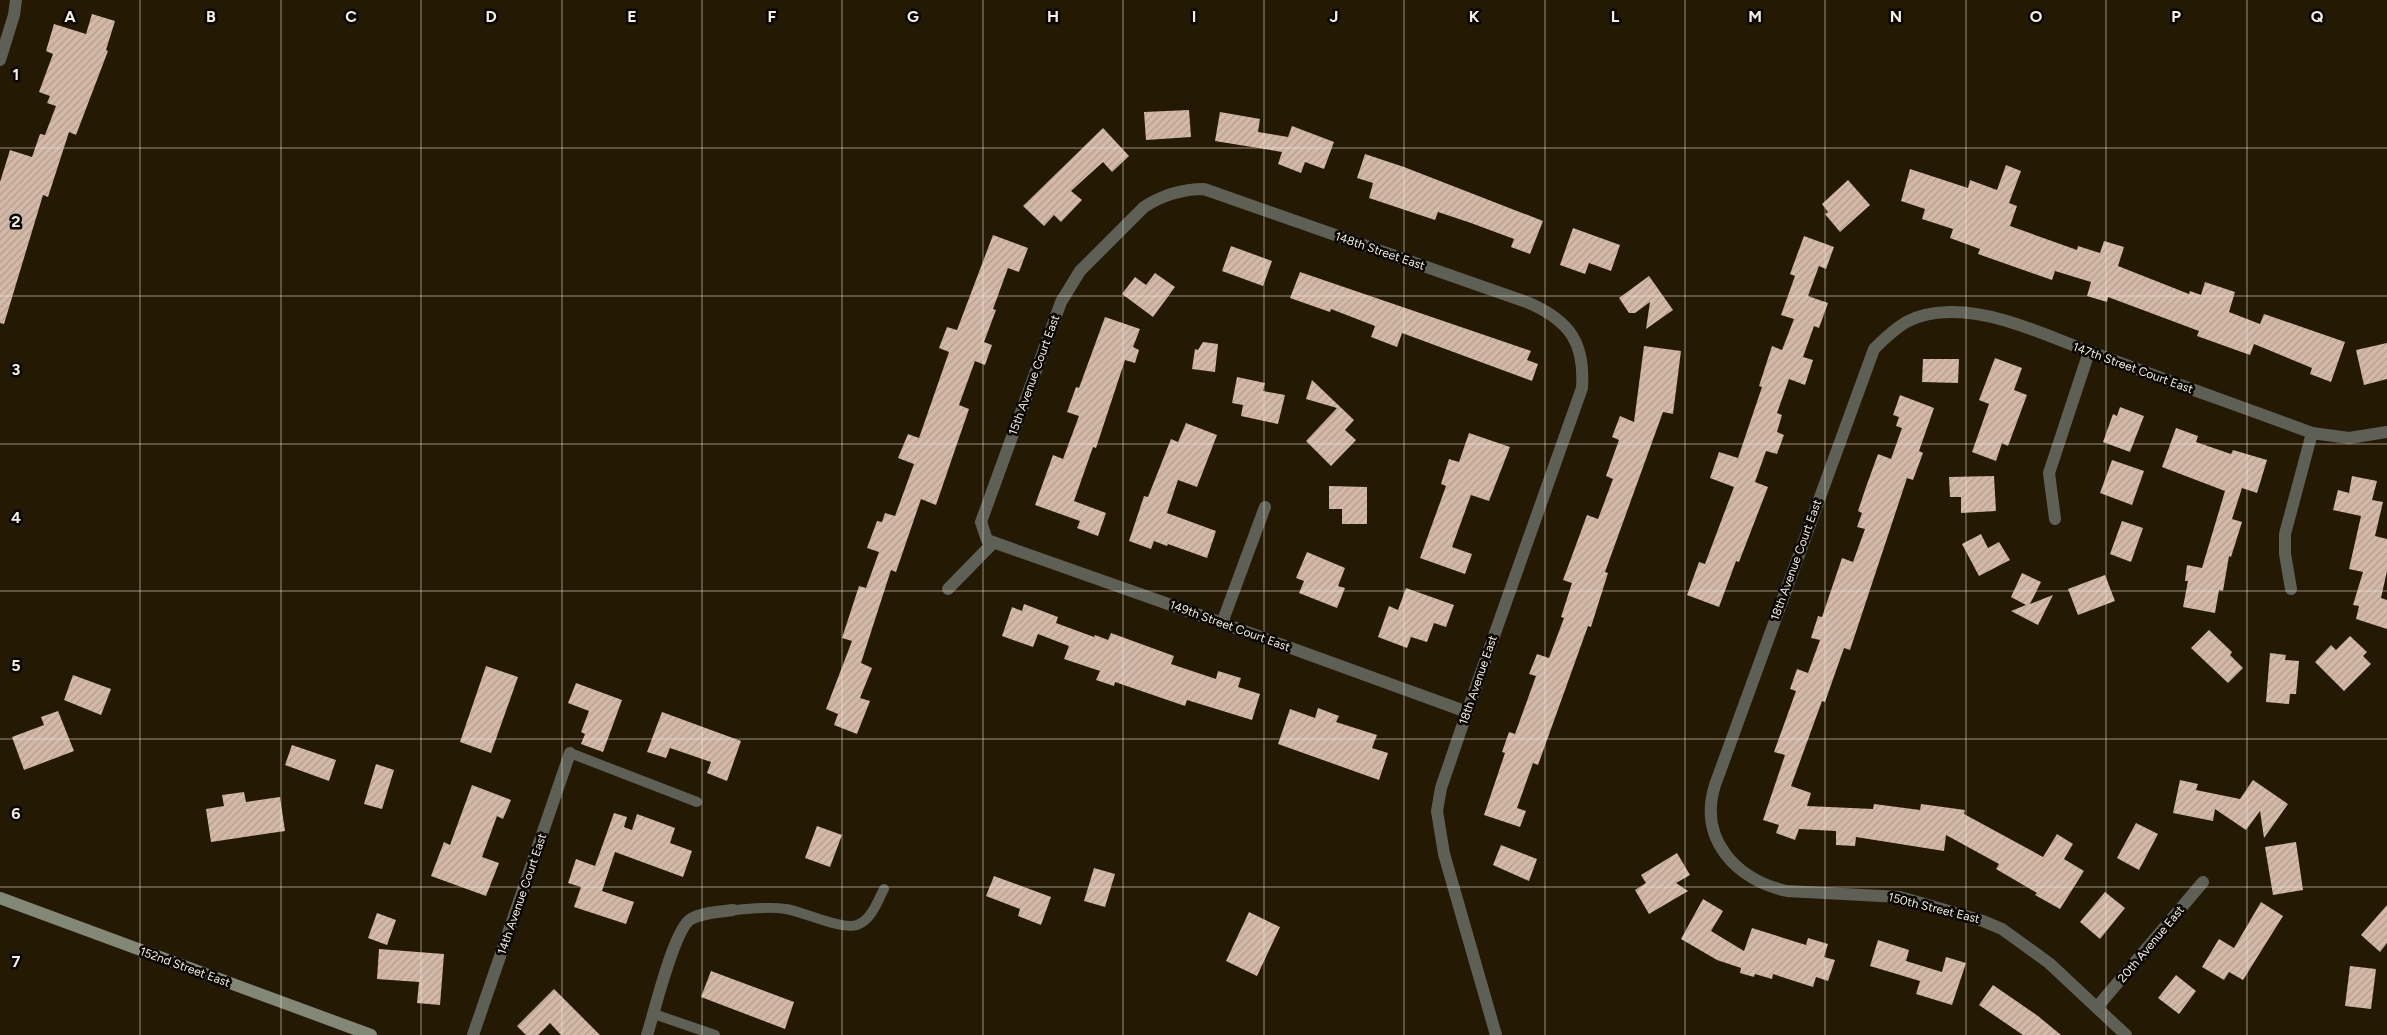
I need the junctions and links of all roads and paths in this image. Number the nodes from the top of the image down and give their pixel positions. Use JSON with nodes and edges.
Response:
{"nodes":[{"id":1,"x":16,"y":0,"type":"edge"},
{"id":2,"x":0,"y":60,"type":"edge"},
{"id":3,"x":1182,"y":192,"type":"joint"},
{"id":4,"x":1571,"y":331,"type":"joint"},
{"id":5,"x":1884,"y":339,"type":"joint"},
{"id":6,"x":2089,"y":352,"type":"junction"},
{"id":7,"x":2387,"y":432,"type":"edge"},
{"id":8,"x":2312,"y":433,"type":"junction"},
{"id":9,"x":1265,"y":507,"type":"dead end"},
{"id":10,"x":2055,"y":519,"type":"dead end"},
{"id":11,"x":993,"y":543,"type":"junction"},
{"id":12,"x":948,"y":589,"type":"dead end"},
{"id":13,"x":2291,"y":589,"type":"dead end"},
{"id":14,"x":1222,"y":623,"type":"junction"},
{"id":15,"x":1467,"y":712,"type":"junction"},
{"id":16,"x":570,"y":753,"type":"joint"},
{"id":17,"x":1715,"y":785,"type":"joint"},
{"id":18,"x":697,"y":802,"type":"dead end"},
{"id":19,"x":2203,"y":882,"type":"dead end"},
{"id":20,"x":884,"y":889,"type":"dead end"},
{"id":21,"x":0,"y":898,"type":"edge"},
{"id":22,"x":733,"y":910,"type":"joint"},
{"id":23,"x":2098,"y":1006,"type":"junction"},
{"id":24,"x":654,"y":1014,"type":"junction"},
{"id":25,"x":370,"y":1035,"type":"edge"},
{"id":26,"x":473,"y":1035,"type":"edge"},
{"id":27,"x":647,"y":1035,"type":"edge"},
{"id":28,"x":715,"y":1035,"type":"edge"},
{"id":29,"x":1496,"y":1035,"type":"edge"},
{"id":30,"x":2126,"y":1035,"type":"edge"}],
"edges":[{"from":1,"to":2,"type":"street"},
{"from":3,"to":4,"type":"street","name":"148th Street East"},
{"from":3,"to":11,"type":"street","name":"15th Avenue Court East"},
{"from":4,"to":15,"type":"street","name":"18th Avenue East"},
{"from":5,"to":6,"type":"street","name":"147th Street Court East"},
{"from":5,"to":17,"type":"street","name":"18th Avenue Court East"},
{"from":6,"to":8,"type":"street","name":"147th Street Court East"},
{"from":6,"to":10,"type":"street"},
{"from":7,"to":8,"type":"street","name":"147th Street Court East"},
{"from":8,"to":13,"type":"street"},
{"from":9,"to":14,"type":"street"},
{"from":11,"to":12,"type":"street"},
{"from":11,"to":14,"type":"street","name":"149th Street Court East"},
{"from":14,"to":15,"type":"street","name":"149th Street Court East"},
{"from":15,"to":29,"type":"street","name":"18th Avenue East"},
{"from":16,"to":18,"type":"lane"},
{"from":16,"to":26,"type":"street","name":"14th Avenue Court East"},
{"from":17,"to":23,"type":"street","name":"150th Street East"},
{"from":19,"to":23,"type":"street","name":"20th Avenue East"},
{"from":20,"to":22,"type":"lane"},
{"from":21,"to":25,"type":"main road","name":"152nd Street East"},
{"from":22,"to":24,"type":"street"},
{"from":23,"to":30,"type":"street","name":"150th Street East"},
{"from":24,"to":27,"type":"street"},
{"from":24,"to":28,"type":"lane"}]}
